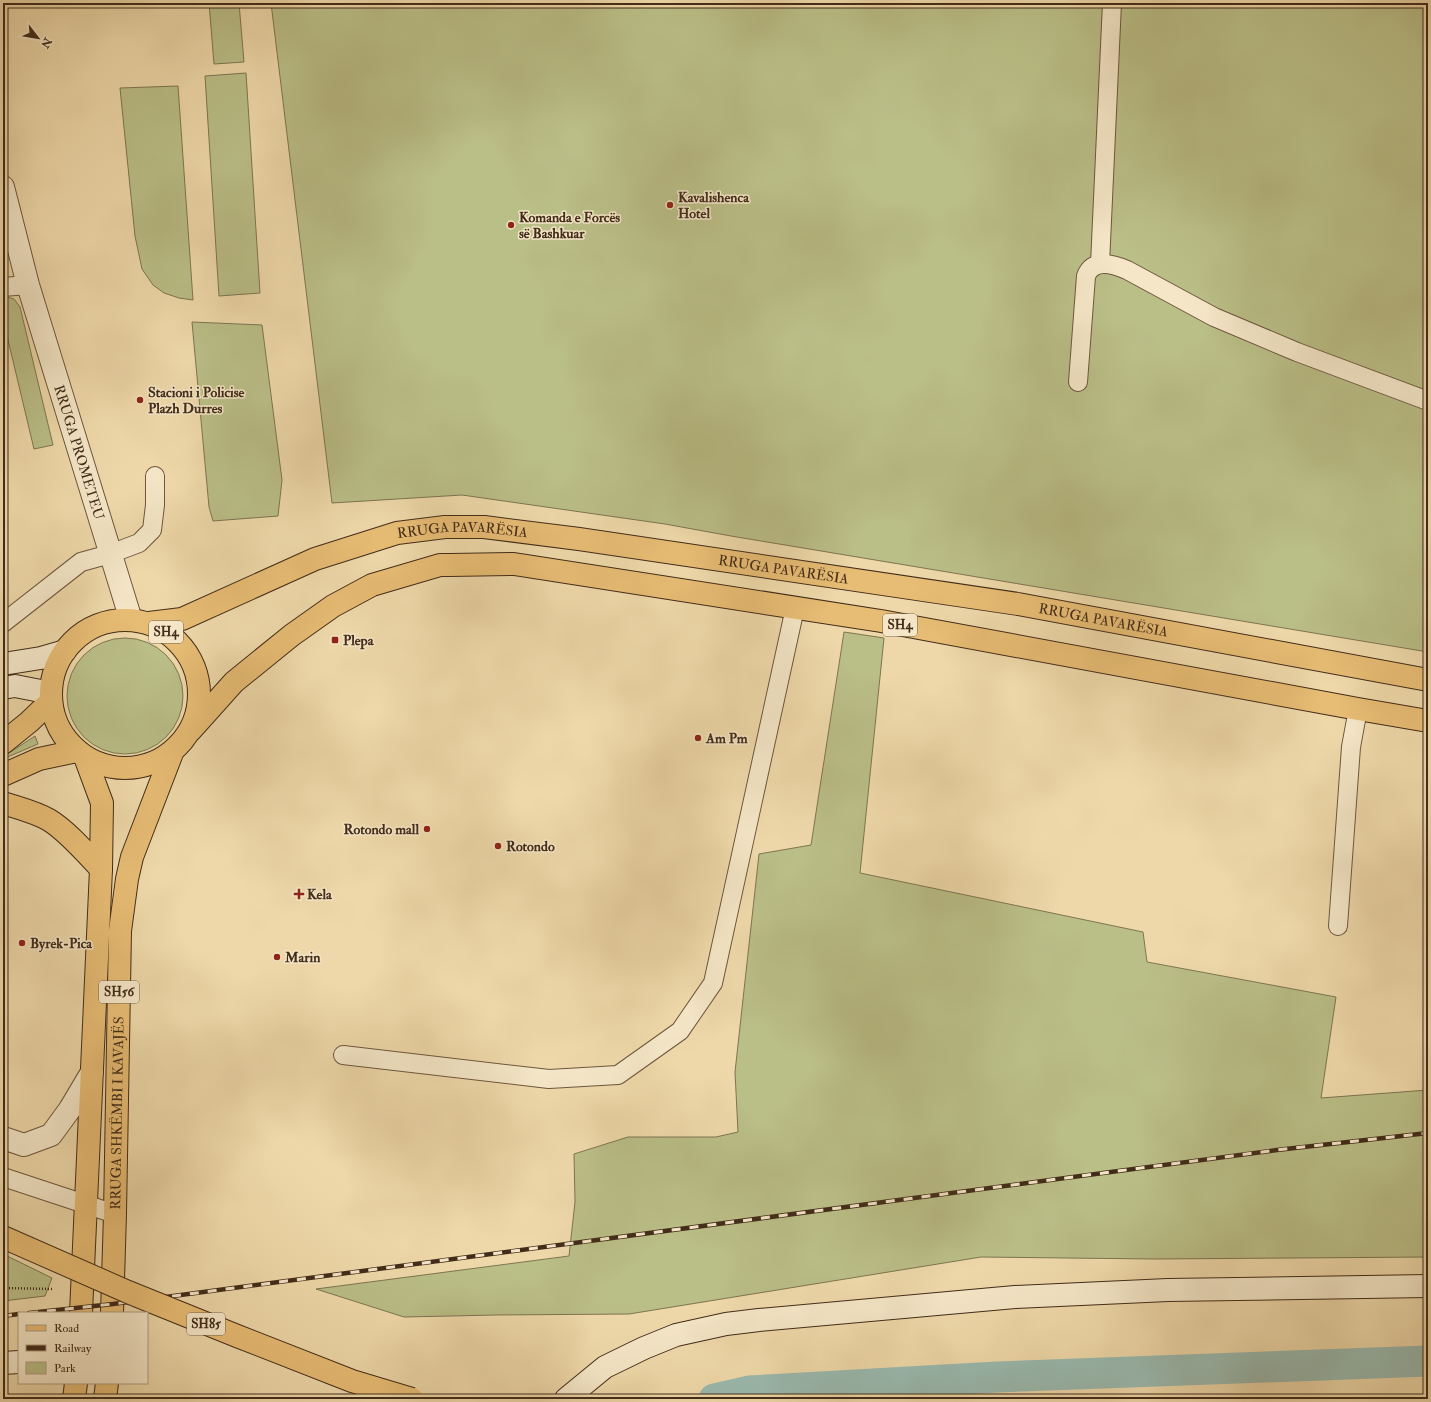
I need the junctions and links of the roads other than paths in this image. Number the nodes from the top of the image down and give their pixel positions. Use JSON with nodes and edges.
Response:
{"nodes":[{"id":1,"x":1112,"y":3,"type":"edge"},
{"id":2,"x":3,"y":186,"type":"edge"},
{"id":3,"x":1100,"y":264,"type":"junction"},
{"id":4,"x":28,"y":285,"type":"junction"},
{"id":5,"x":3,"y":287,"type":"edge"},
{"id":6,"x":1078,"y":382,"type":"dead end"},
{"id":7,"x":1428,"y":401,"type":"edge"},
{"id":8,"x":155,"y":476,"type":"dead end"},
{"id":9,"x":110,"y":554,"type":"junction"},
{"id":10,"x":795,"y":608,"type":"junction"},
{"id":11,"x":140,"y":621,"type":"junction"},
{"id":12,"x":3,"y":622,"type":"edge"},
{"id":13,"x":65,"y":651,"type":"junction"},
{"id":14,"x":3,"y":664,"type":"edge"},
{"id":15,"x":1428,"y":680,"type":"edge"},
{"id":16,"x":3,"y":688,"type":"edge"},
{"id":17,"x":51,"y":697,"type":"junction"},
{"id":18,"x":1358,"y":709,"type":"junction"},
{"id":19,"x":1428,"y":720,"type":"edge"},
{"id":20,"x":191,"y":730,"type":"junction"},
{"id":21,"x":3,"y":743,"type":"edge"},
{"id":22,"x":172,"y":753,"type":"junction"},
{"id":23,"x":81,"y":754,"type":"junction"},
{"id":24,"x":3,"y":775,"type":"edge"},
{"id":25,"x":3,"y":803,"type":"edge"},
{"id":26,"x":101,"y":869,"type":"junction"},
{"id":27,"x":1338,"y":926,"type":"dead end"},
{"id":28,"x":343,"y":1055,"type":"dead end"},
{"id":29,"x":92,"y":1072,"type":"junction"},
{"id":30,"x":3,"y":1138,"type":"edge"},
{"id":31,"x":3,"y":1177,"type":"edge"},
{"id":32,"x":86,"y":1205,"type":"junction"},
{"id":33,"x":115,"y":1214,"type":"junction"},
{"id":34,"x":3,"y":1236,"type":"edge"},
{"id":35,"x":1428,"y":1286,"type":"edge"},
{"id":36,"x":81,"y":1312,"type":"edge"},
{"id":37,"x":112,"y":1312,"type":"edge"},
{"id":38,"x":18,"y":1362,"type":"edge"},
{"id":39,"x":3,"y":1363,"type":"edge"},
{"id":40,"x":76,"y":1384,"type":"edge"},
{"id":41,"x":107,"y":1384,"type":"edge"},
{"id":42,"x":74,"y":1399,"type":"edge"},
{"id":43,"x":105,"y":1399,"type":"edge"},
{"id":44,"x":412,"y":1399,"type":"edge"},
{"id":45,"x":566,"y":1399,"type":"edge"}],
"edges":[{"from":1,"to":3,"type":"lane"},
{"from":2,"to":4,"type":"street","name":"RRUGA PROMETEU"},
{"from":3,"to":6,"type":"lane"},
{"from":3,"to":7,"type":"lane"},
{"from":4,"to":5,"type":"lane"},
{"from":4,"to":9,"type":"street","name":"RRUGA PROMETEU"},
{"from":8,"to":9,"type":"lane"},
{"from":9,"to":11,"type":"street","name":"RRUGA PROMETEU"},
{"from":9,"to":12,"type":"lane"},
{"from":10,"to":18,"type":"main road","number":"SH4"},
{"from":10,"to":20,"type":"main road","number":"SH4"},
{"from":10,"to":28,"type":"lane"},
{"from":11,"to":13,"type":"main road","number":"SH4"},
{"from":11,"to":15,"type":"main road","name":"RRUGA PAVARËSIA","number":"SH4"},
{"from":11,"to":20,"type":"main road","number":"SH4"},
{"from":13,"to":14,"type":"street"},
{"from":13,"to":17,"type":"main road","number":"SH4"},
{"from":16,"to":17,"type":"street"},
{"from":17,"to":21,"type":"main road"},
{"from":17,"to":23,"type":"main road","number":"SH4"},
{"from":18,"to":19,"type":"main road","number":"SH4"},
{"from":18,"to":27,"type":"lane"},
{"from":20,"to":22,"type":"main road","number":"SH4"},
{"from":22,"to":23,"type":"main road","number":"SH4"},
{"from":22,"to":33,"type":"main road","name":"RRUGA SHKËMBI I KAVAJËS","number":"SH56"},
{"from":23,"to":24,"type":"main road"},
{"from":23,"to":26,"type":"main road","name":"RRUGA SHKËMBI I KAVAJËS","number":"SH56"},
{"from":25,"to":26,"type":"main road"},
{"from":26,"to":29,"type":"main road","name":"RRUGA SHKËMBI I KAVAJËS","number":"SH56"},
{"from":29,"to":30,"type":"street"},
{"from":29,"to":32,"type":"main road","name":"RRUGA SHKËMBI I KAVAJËS","number":"SH56"},
{"from":31,"to":32,"type":"lane"},
{"from":32,"to":33,"type":"lane"},
{"from":32,"to":36,"type":"main road","name":"RRUGA SHKËMBI I KAVAJËS","number":"SH56"},
{"from":33,"to":37,"type":"main road","name":"RRUGA SHKËMBI I KAVAJËS","number":"SH56"},
{"from":34,"to":44,"type":"main road","number":"SH85","bridge":true},
{"from":35,"to":45,"type":"street"},
{"from":38,"to":39,"type":"street"},
{"from":40,"to":42,"type":"main road"},
{"from":41,"to":43,"type":"main road"}]}
